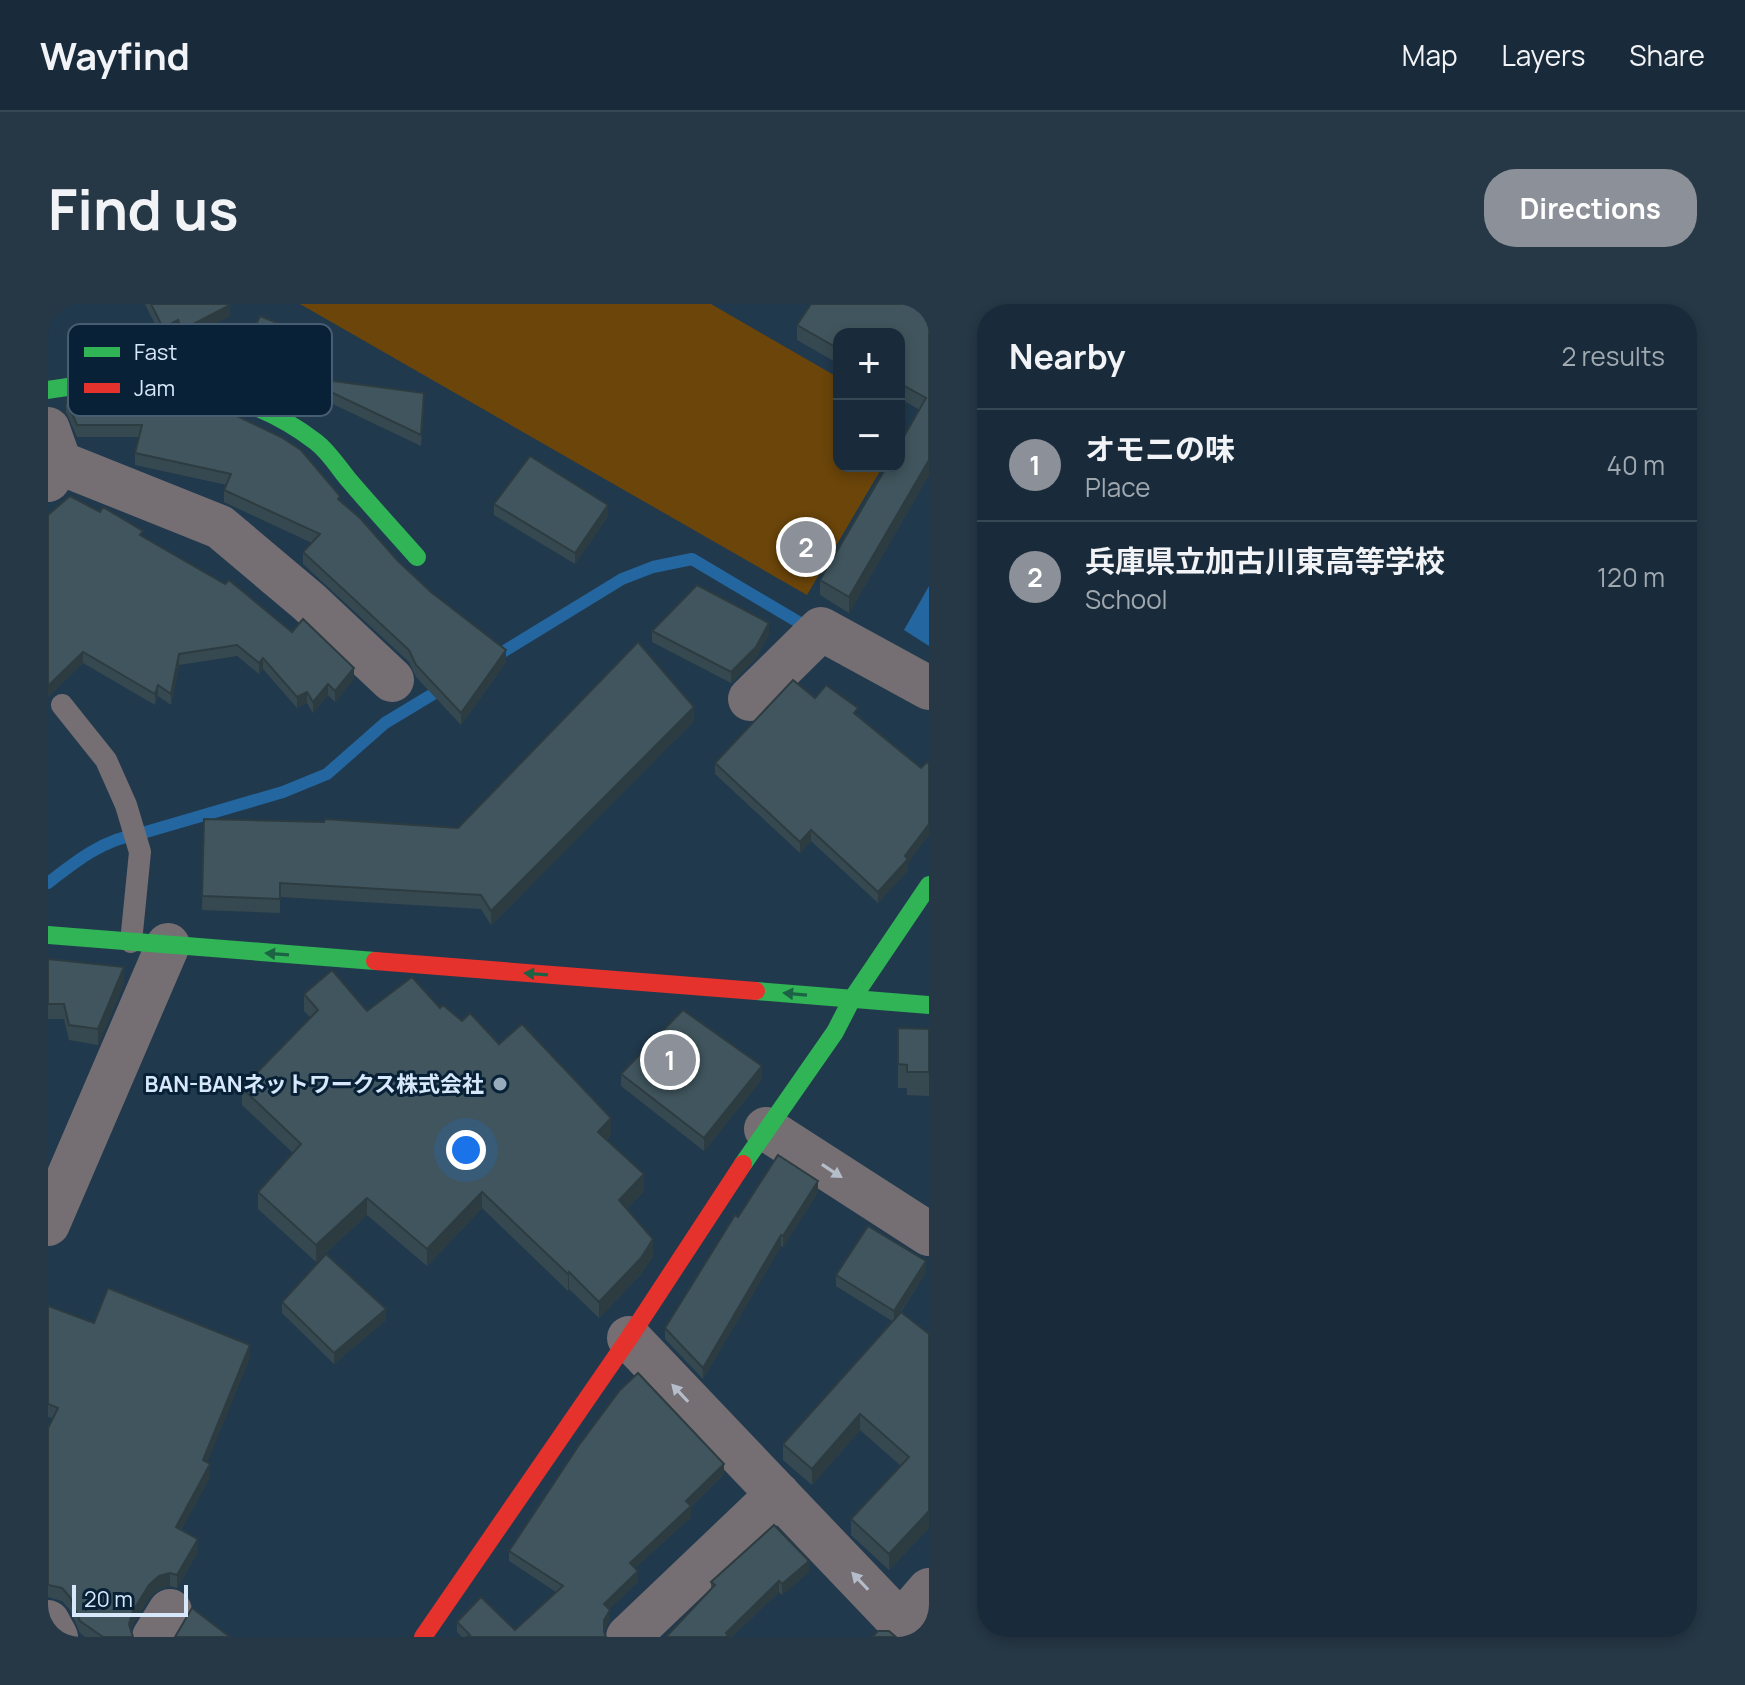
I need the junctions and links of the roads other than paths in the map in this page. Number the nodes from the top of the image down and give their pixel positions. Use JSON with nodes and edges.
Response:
{"nodes":[{"id":1,"x":68,"y":386,"type":"edge"},
{"id":2,"x":48,"y":390,"type":"edge"},
{"id":3,"x":270,"y":416,"type":"edge"},
{"id":4,"x":52,"y":458,"type":"edge"},
{"id":5,"x":417,"y":557,"type":"dead end"},
{"id":6,"x":392,"y":680,"type":"dead end"},
{"id":7,"x":929,"y":688,"type":"edge"},
{"id":8,"x":750,"y":699,"type":"dead end"},
{"id":9,"x":62,"y":705,"type":"dead end"},
{"id":10,"x":929,"y":885,"type":"edge"},
{"id":11,"x":48,"y":935,"type":"edge"},
{"id":12,"x":149,"y":943,"type":"junction"},
{"id":13,"x":852,"y":999,"type":"junction"},
{"id":14,"x":929,"y":1005,"type":"edge"},
{"id":15,"x":766,"y":1129,"type":"junction"},
{"id":16,"x":48,"y":1224,"type":"edge"},
{"id":17,"x":929,"y":1234,"type":"edge"},
{"id":18,"x":629,"y":1338,"type":"junction"},
{"id":19,"x":778,"y":1494,"type":"junction"},
{"id":20,"x":929,"y":1590,"type":"edge"},
{"id":21,"x":48,"y":1622,"type":"edge"},
{"id":22,"x":907,"y":1630,"type":"edge"},
{"id":23,"x":56,"y":1637,"type":"edge"},
{"id":24,"x":423,"y":1637,"type":"edge"},
{"id":25,"x":628,"y":1637,"type":"edge"}],
"edges":[{"from":1,"to":2,"type":"street"},
{"from":3,"to":5,"type":"street"},
{"from":4,"to":6,"type":"street"},
{"from":7,"to":8,"type":"street"},
{"from":9,"to":12,"type":"lane"},
{"from":10,"to":13,"type":"street"},
{"from":11,"to":12,"type":"street"},
{"from":13,"to":12,"type":"street","one_way":true},
{"from":12,"to":16,"type":"street"},
{"from":13,"to":14,"type":"street"},
{"from":13,"to":15,"type":"street"},
{"from":15,"to":17,"type":"street","one_way":true},
{"from":15,"to":18,"type":"street"},
{"from":19,"to":18,"type":"street","one_way":true},
{"from":18,"to":24,"type":"street"},
{"from":22,"to":19,"type":"street","one_way":true},
{"from":19,"to":25,"type":"street"},
{"from":20,"to":22,"type":"street"},
{"from":21,"to":23,"type":"street"}]}
